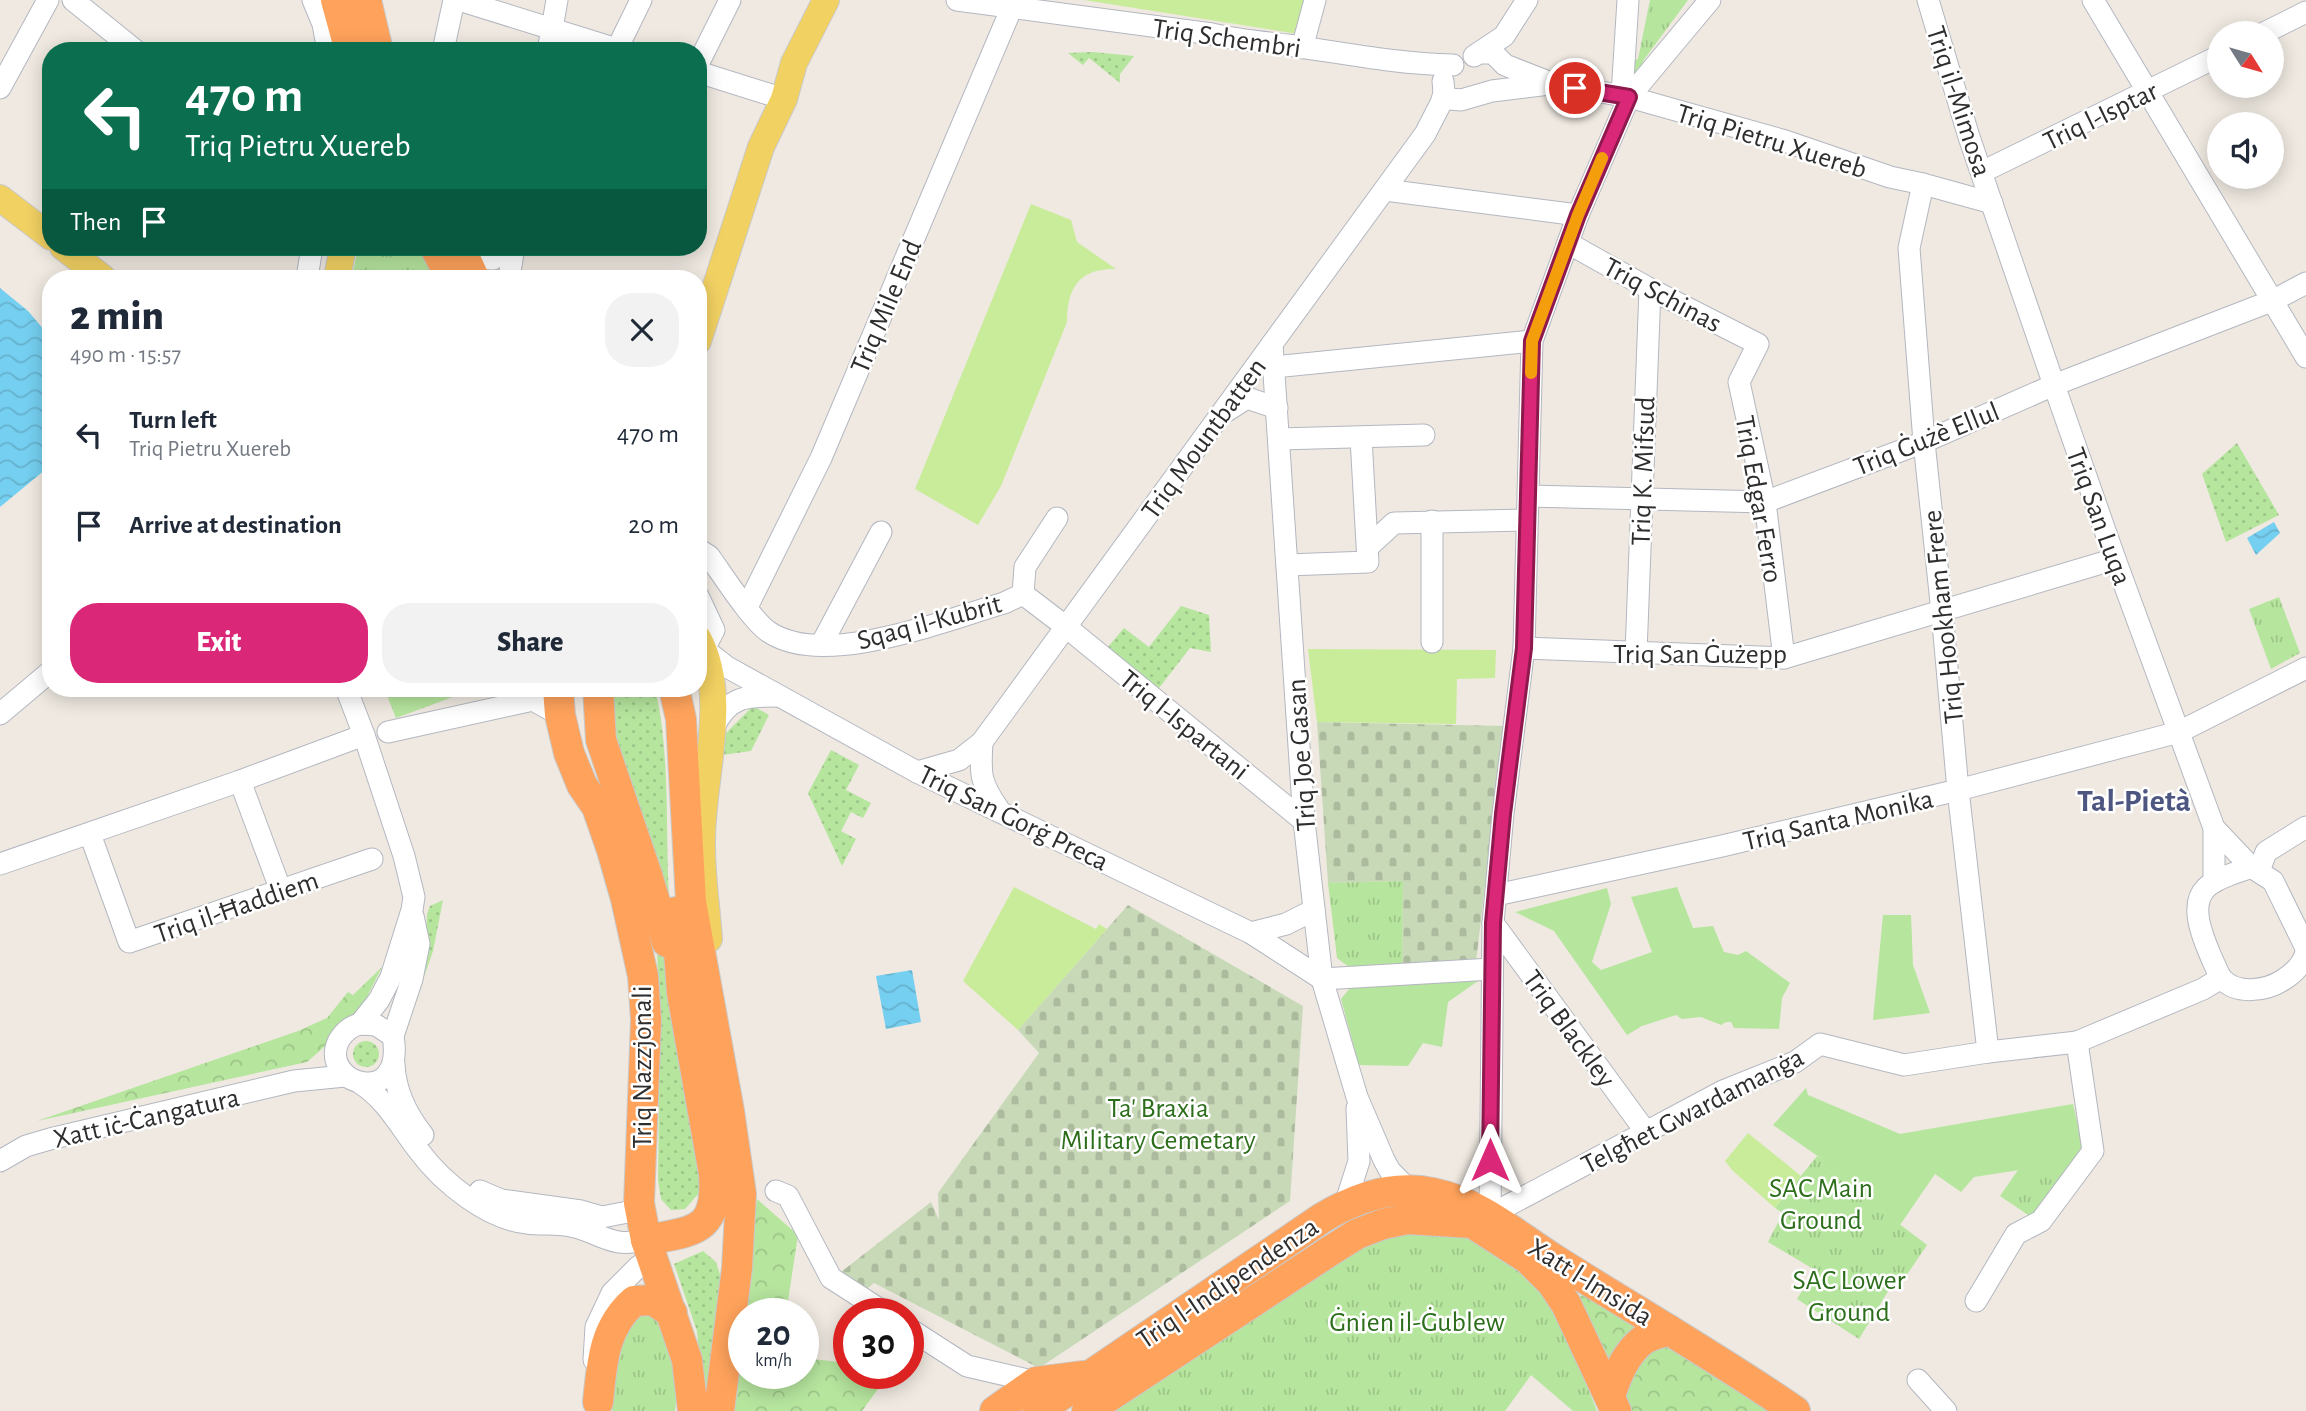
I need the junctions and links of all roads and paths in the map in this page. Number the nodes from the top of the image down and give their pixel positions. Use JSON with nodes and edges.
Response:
{"nodes":[{"id":1,"x":48,"y":0,"type":"edge"},
{"id":2,"x":73,"y":0,"type":"edge"},
{"id":3,"x":313,"y":0,"type":"edge"},
{"id":4,"x":366,"y":0,"type":"edge"},
{"id":5,"x":457,"y":0,"type":"edge"},
{"id":6,"x":557,"y":0,"type":"edge"},
{"id":7,"x":641,"y":0,"type":"edge"},
{"id":8,"x":730,"y":0,"type":"edge"},
{"id":9,"x":825,"y":0,"type":"edge"},
{"id":10,"x":957,"y":0,"type":"edge"},
{"id":11,"x":1315,"y":0,"type":"edge"},
{"id":12,"x":1527,"y":0,"type":"edge"},
{"id":13,"x":1628,"y":0,"type":"edge"},
{"id":14,"x":1710,"y":0,"type":"edge"},
{"id":15,"x":1928,"y":0,"type":"edge"},
{"id":16,"x":2093,"y":0,"type":"edge"},
{"id":17,"x":2303,"y":0,"type":"edge"},
{"id":18,"x":1012,"y":4,"type":"edge"},
{"id":19,"x":2306,"y":5,"type":"edge"},
{"id":20,"x":2306,"y":12,"type":"edge"},
{"id":21,"x":2284,"y":23,"type":"edge"},
{"id":22,"x":340,"y":36,"type":"edge"},
{"id":23,"x":1504,"y":36,"type":"junction"},
{"id":24,"x":549,"y":41,"type":"edge"},
{"id":25,"x":125,"y":42,"type":"edge"},
{"id":26,"x":376,"y":42,"type":"edge"},
{"id":27,"x":445,"y":42,"type":"edge"},
{"id":28,"x":623,"y":42,"type":"edge"},
{"id":29,"x":707,"y":46,"type":"edge"},
{"id":30,"x":1302,"y":48,"type":"junction"},
{"id":31,"x":1480,"y":53,"type":"junction"},
{"id":32,"x":2207,"y":62,"type":"edge"},
{"id":33,"x":1413,"y":64,"type":"junction"},
{"id":34,"x":1453,"y":65,"type":"junction"},
{"id":35,"x":1505,"y":65,"type":"junction"},
{"id":36,"x":707,"y":75,"type":"edge"},
{"id":37,"x":1551,"y":83,"type":"junction"},
{"id":38,"x":0,"y":88,"type":"edge"},
{"id":39,"x":1492,"y":91,"type":"junction"},
{"id":40,"x":2148,"y":92,"type":"junction"},
{"id":41,"x":1449,"y":93,"type":"junction"},
{"id":42,"x":1625,"y":96,"type":"junction"},
{"id":43,"x":784,"y":100,"type":"junction"},
{"id":44,"x":1982,"y":172,"type":"junction"},
{"id":45,"x":1923,"y":184,"type":"junction"},
{"id":46,"x":1385,"y":190,"type":"junction"},
{"id":47,"x":0,"y":198,"type":"edge"},
{"id":48,"x":1992,"y":203,"type":"junction"},
{"id":49,"x":1578,"y":215,"type":"junction"},
{"id":50,"x":42,"y":230,"type":"edge"},
{"id":51,"x":1568,"y":243,"type":"junction"},
{"id":52,"x":75,"y":256,"type":"edge"},
{"id":53,"x":499,"y":256,"type":"edge"},
{"id":54,"x":467,"y":261,"type":"edge"},
{"id":55,"x":93,"y":270,"type":"edge"},
{"id":56,"x":2306,"y":283,"type":"edge"},
{"id":57,"x":1650,"y":289,"type":"junction"},
{"id":58,"x":2274,"y":300,"type":"junction"},
{"id":59,"x":707,"y":313,"type":"edge"},
{"id":60,"x":1532,"y":341,"type":"junction"},
{"id":61,"x":1272,"y":344,"type":"junction"},
{"id":62,"x":1758,"y":344,"type":"joint"},
{"id":63,"x":2306,"y":357,"type":"edge"},
{"id":64,"x":1274,"y":367,"type":"junction"},
{"id":65,"x":2054,"y":385,"type":"junction"},
{"id":66,"x":1277,"y":408,"type":"junction"},
{"id":67,"x":1221,"y":415,"type":"junction"},
{"id":68,"x":1424,"y":435,"type":"dead end"},
{"id":69,"x":1361,"y":438,"type":"junction"},
{"id":70,"x":1279,"y":439,"type":"junction"},
{"id":71,"x":1924,"y":442,"type":"junction"},
{"id":72,"x":1529,"y":496,"type":"junction"},
{"id":73,"x":1641,"y":498,"type":"junction"},
{"id":74,"x":1765,"y":502,"type":"junction"},
{"id":75,"x":1057,"y":518,"type":"dead end"},
{"id":76,"x":1526,"y":520,"type":"junction"},
{"id":77,"x":1432,"y":521,"type":"junction"},
{"id":78,"x":881,"y":532,"type":"dead end"},
{"id":79,"x":707,"y":555,"type":"edge"},
{"id":80,"x":1368,"y":555,"type":"junction"},
{"id":81,"x":2115,"y":559,"type":"junction"},
{"id":82,"x":1287,"y":565,"type":"junction"},
{"id":83,"x":1023,"y":594,"type":"junction"},
{"id":84,"x":747,"y":607,"type":"junction"},
{"id":85,"x":1942,"y":612,"type":"junction"},
{"id":86,"x":707,"y":615,"type":"edge"},
{"id":87,"x":1065,"y":626,"type":"junction"},
{"id":88,"x":707,"y":638,"type":"edge"},
{"id":89,"x":1432,"y":642,"type":"dead end"},
{"id":90,"x":821,"y":645,"type":"junction"},
{"id":91,"x":1524,"y":648,"type":"junction"},
{"id":92,"x":707,"y":649,"type":"edge"},
{"id":93,"x":1636,"y":653,"type":"junction"},
{"id":94,"x":1784,"y":658,"type":"junction"},
{"id":95,"x":2306,"y":668,"type":"edge"},
{"id":96,"x":707,"y":670,"type":"edge"},
{"id":97,"x":42,"y":678,"type":"edge"},
{"id":98,"x":780,"y":696,"type":"junction"},
{"id":99,"x":349,"y":697,"type":"edge"},
{"id":100,"x":581,"y":697,"type":"edge"},
{"id":101,"x":599,"y":697,"type":"edge"},
{"id":102,"x":676,"y":697,"type":"edge"},
{"id":103,"x":559,"y":701,"type":"edge"},
{"id":104,"x":0,"y":714,"type":"edge"},
{"id":105,"x":714,"y":727,"type":"junction"},
{"id":106,"x":388,"y":732,"type":"dead end"},
{"id":107,"x":2179,"y":732,"type":"junction"},
{"id":108,"x":364,"y":735,"type":"junction"},
{"id":109,"x":982,"y":742,"type":"junction"},
{"id":110,"x":682,"y":751,"type":"junction"},
{"id":111,"x":917,"y":772,"type":"junction"},
{"id":112,"x":240,"y":781,"type":"junction"},
{"id":113,"x":1958,"y":790,"type":"junction"},
{"id":114,"x":597,"y":807,"type":"junction"},
{"id":115,"x":1000,"y":810,"type":"junction"},
{"id":116,"x":1304,"y":821,"type":"junction"},
{"id":117,"x":2306,"y":827,"type":"edge"},
{"id":118,"x":2214,"y":828,"type":"junction"},
{"id":119,"x":90,"y":834,"type":"junction"},
{"id":120,"x":373,"y":859,"type":"dead end"},
{"id":121,"x":0,"y":864,"type":"edge"},
{"id":122,"x":2255,"y":869,"type":"junction"},
{"id":123,"x":2214,"y":882,"type":"junction"},
{"id":124,"x":281,"y":891,"type":"junction"},
{"id":125,"x":1496,"y":895,"type":"junction"},
{"id":126,"x":1314,"y":910,"type":"junction"},
{"id":127,"x":412,"y":911,"type":"junction"},
{"id":128,"x":1493,"y":923,"type":"junction"},
{"id":129,"x":1251,"y":933,"type":"junction"},
{"id":130,"x":2305,"y":955,"type":"edge"},
{"id":131,"x":1492,"y":969,"type":"junction"},
{"id":132,"x":2221,"y":978,"type":"junction"},
{"id":133,"x":1322,"y":979,"type":"junction"},
{"id":134,"x":682,"y":993,"type":"junction"},
{"id":135,"x":711,"y":1014,"type":"junction"},
{"id":136,"x":360,"y":1024,"type":"junction"},
{"id":137,"x":393,"y":1036,"type":"junction"},
{"id":138,"x":2077,"y":1042,"type":"junction"},
{"id":139,"x":1988,"y":1052,"type":"junction"},
{"id":140,"x":336,"y":1055,"type":"junction"},
{"id":141,"x":394,"y":1064,"type":"junction"},
{"id":142,"x":353,"y":1080,"type":"junction"},
{"id":143,"x":294,"y":1082,"type":"junction"},
{"id":144,"x":1357,"y":1097,"type":"junction"},
{"id":145,"x":408,"y":1127,"type":"junction"},
{"id":146,"x":1646,"y":1132,"type":"junction"},
{"id":147,"x":0,"y":1161,"type":"edge"},
{"id":148,"x":776,"y":1191,"type":"dead end"},
{"id":149,"x":1409,"y":1191,"type":"junction"},
{"id":150,"x":715,"y":1193,"type":"junction"},
{"id":151,"x":1372,"y":1194,"type":"joint"},
{"id":152,"x":639,"y":1203,"type":"junction"},
{"id":153,"x":1345,"y":1205,"type":"junction"},
{"id":154,"x":1490,"y":1215,"type":"junction"},
{"id":155,"x":686,"y":1233,"type":"junction"},
{"id":156,"x":1357,"y":1234,"type":"joint"},
{"id":157,"x":650,"y":1252,"type":"junction"},
{"id":158,"x":862,"y":1298,"type":"edge"},
{"id":159,"x":1976,"y":1301,"type":"dead end"},
{"id":160,"x":672,"y":1313,"type":"junction"},
{"id":161,"x":1669,"y":1330,"type":"junction"},
{"id":162,"x":924,"y":1338,"type":"edge"},
{"id":163,"x":1087,"y":1376,"type":"junction"},
{"id":164,"x":1918,"y":1380,"type":"dead end"},
{"id":165,"x":1036,"y":1382,"type":"junction"},
{"id":166,"x":1772,"y":1401,"type":"edge"},
{"id":167,"x":1613,"y":1404,"type":"edge"},
{"id":168,"x":598,"y":1407,"type":"edge"},
{"id":169,"x":694,"y":1411,"type":"edge"},
{"id":170,"x":719,"y":1411,"type":"edge"},
{"id":171,"x":995,"y":1411,"type":"edge"},
{"id":172,"x":1038,"y":1411,"type":"edge"},
{"id":173,"x":1087,"y":1411,"type":"edge"},
{"id":174,"x":1795,"y":1411,"type":"edge"},
{"id":175,"x":1946,"y":1411,"type":"edge"}],
"edges":[{"from":1,"to":38,"type":"street"},
{"from":2,"to":25,"type":"street"},
{"from":3,"to":22,"type":"street"},
{"from":4,"to":26,"type":"highway"},
{"from":5,"to":24,"type":"street"},
{"from":5,"to":27,"type":"street"},
{"from":6,"to":24,"type":"street"},
{"from":7,"to":28,"type":"street"},
{"from":8,"to":29,"type":"street"},
{"from":9,"to":43,"type":"main road"},
{"from":10,"to":18,"type":"street","name":"Triq Schembri"},
{"from":11,"to":30,"type":"street"},
{"from":12,"to":23,"type":"street"},
{"from":13,"to":42,"type":"street"},
{"from":14,"to":42,"type":"street"},
{"from":15,"to":44,"type":"street","name":"Triq il-Mimosa"},
{"from":16,"to":40,"type":"street"},
{"from":17,"to":19,"type":"street"},
{"from":18,"to":30,"type":"street","name":"Triq Schembri"},
{"from":18,"to":84,"type":"street","name":"Triq Mile End"},
{"from":20,"to":21,"type":"street"},
{"from":23,"to":31,"type":"street"},
{"from":23,"to":35,"type":"street"},
{"from":30,"to":33,"type":"street","name":"Triq Schembri"},
{"from":31,"to":34,"type":"street"},
{"from":31,"to":35,"type":"street","name":"Triq Pietru Xuereb"},
{"from":32,"to":40,"type":"street","name":"Triq l-Isptar"},
{"from":33,"to":34,"type":"street","name":"Triq Schembri"},
{"from":33,"to":41,"type":"street","name":"Triq Schembri"},
{"from":34,"to":41,"type":"street"},
{"from":35,"to":37,"type":"street","name":"Triq Pietru Xuereb"},
{"from":35,"to":39,"type":"street"},
{"from":36,"to":43,"type":"street"},
{"from":37,"to":39,"type":"street","name":"Triq Pietru Xuereb"},
{"from":37,"to":42,"type":"street","name":"Triq Pietru Xuereb"},
{"from":39,"to":41,"type":"street","name":"Triq Pietru Xuereb"},
{"from":40,"to":44,"type":"street","name":"Triq l-Isptar"},
{"from":40,"to":58,"type":"street"},
{"from":41,"to":46,"type":"street","name":"Triq Mountbatten"},
{"from":42,"to":45,"type":"street","name":"Triq Pietru Xuereb"},
{"from":42,"to":49,"type":"street"},
{"from":43,"to":59,"type":"main road"},
{"from":44,"to":48,"type":"street","name":"Triq il-Mimosa"},
{"from":45,"to":48,"type":"street","name":"Triq Pietru Xuereb"},
{"from":45,"to":71,"type":"street","name":"Triq Hookham Frere"},
{"from":46,"to":49,"type":"street"},
{"from":46,"to":61,"type":"street","name":"Triq Mountbatten"},
{"from":47,"to":50,"type":"main road"},
{"from":48,"to":65,"type":"street","name":"Triq San Luqa"},
{"from":49,"to":51,"type":"street"},
{"from":51,"to":57,"type":"street","name":"Triq Schinas"},
{"from":51,"to":60,"type":"street"},
{"from":52,"to":55,"type":"main road"},
{"from":53,"to":54,"type":"street"},
{"from":56,"to":58,"type":"street","name":"Triq Ġużè Ellul"},
{"from":57,"to":62,"type":"street","name":"Triq Schinas"},
{"from":57,"to":73,"type":"street","name":"Triq K. Mifsud"},
{"from":58,"to":63,"type":"street"},
{"from":58,"to":65,"type":"street","name":"Triq Ġużè Ellul"},
{"from":60,"to":64,"type":"street"},
{"from":60,"to":72,"type":"street"},
{"from":61,"to":64,"type":"street","name":"Triq Joe Gasan"},
{"from":61,"to":67,"type":"street","name":"Triq Mountbatten"},
{"from":62,"to":74,"type":"street","name":"Triq Edgar Ferro"},
{"from":64,"to":66,"type":"street","name":"Triq Joe Gasan"},
{"from":65,"to":71,"type":"street","name":"Triq Ġużè Ellul"},
{"from":65,"to":81,"type":"street","name":"Triq San Luqa"},
{"from":66,"to":67,"type":"street"},
{"from":66,"to":70,"type":"street","name":"Triq Joe Gasan"},
{"from":67,"to":87,"type":"street","name":"Triq Mountbatten"},
{"from":68,"to":69,"type":"street"},
{"from":69,"to":70,"type":"street"},
{"from":69,"to":80,"type":"street"},
{"from":70,"to":82,"type":"street","name":"Triq Joe Gasan"},
{"from":71,"to":74,"type":"street","name":"Triq Ġużè Ellul"},
{"from":71,"to":85,"type":"street","name":"Triq Hookham Frere"},
{"from":72,"to":73,"type":"street","name":"Triq Ġużè Ellul"},
{"from":72,"to":76,"type":"street"},
{"from":73,"to":74,"type":"street","name":"Triq Ġużè Ellul"},
{"from":73,"to":93,"type":"street","name":"Triq K. Mifsud"},
{"from":74,"to":94,"type":"street","name":"Triq Edgar Ferro"},
{"from":75,"to":83,"type":"street"},
{"from":76,"to":77,"type":"street"},
{"from":76,"to":91,"type":"street"},
{"from":77,"to":80,"type":"street"},
{"from":77,"to":89,"type":"street"},
{"from":78,"to":90,"type":"street"},
{"from":79,"to":84,"type":"street","name":"Sqaq il-Kubrit"},
{"from":80,"to":82,"type":"street"},
{"from":81,"to":85,"type":"street","name":"Triq San Ġużepp"},
{"from":81,"to":107,"type":"street","name":"Triq San Luqa"},
{"from":82,"to":116,"type":"street","name":"Triq Joe Gasan"},
{"from":83,"to":87,"type":"street","name":"Sqaq il-Kubrit"},
{"from":83,"to":90,"type":"street","name":"Sqaq il-Kubrit"},
{"from":84,"to":90,"type":"street","name":"Sqaq il-Kubrit"},
{"from":85,"to":94,"type":"street","name":"Triq San Ġużepp"},
{"from":85,"to":113,"type":"street","name":"Triq Hookham Frere"},
{"from":86,"to":88,"type":"street"},
{"from":87,"to":109,"type":"street","name":"Triq Mountbatten"},
{"from":87,"to":116,"type":"street","name":"Triq l-Ispartani"},
{"from":91,"to":93,"type":"street","name":"Triq San Ġużepp"},
{"from":91,"to":125,"type":"street"},
{"from":92,"to":98,"type":"street","name":"Triq San Ġorġ Preca"},
{"from":93,"to":94,"type":"street","name":"Triq San Ġużepp"},
{"from":95,"to":107,"type":"street","name":"Triq Santa Monika"},
{"from":96,"to":105,"type":"main road"},
{"from":97,"to":104,"type":"street"},
{"from":98,"to":105,"type":"street","name":"Triq San Ġorġ Preca"},
{"from":98,"to":111,"type":"street","name":"Triq San Ġorġ Preca"},
{"from":99,"to":108,"type":"street"},
{"from":100,"to":114,"type":"highway"},
{"from":101,"to":134,"type":"highway"},
{"from":102,"to":110,"type":"highway"},
{"from":103,"to":106,"type":"street"},
{"from":103,"to":114,"type":"highway","name":"Triq Nazzjonali"},
{"from":105,"to":135,"type":"main road"},
{"from":107,"to":113,"type":"street","name":"Triq Santa Monika"},
{"from":107,"to":118,"type":"street","name":"Triq San Luqa"},
{"from":108,"to":112,"type":"street"},
{"from":108,"to":127,"type":"street"},
{"from":109,"to":111,"type":"street","name":"Triq Mountbatten"},
{"from":109,"to":115,"type":"street"},
{"from":110,"to":134,"type":"highway"},
{"from":110,"to":135,"type":"highway"},
{"from":111,"to":115,"type":"street","name":"Triq San Ġorġ Preca"},
{"from":112,"to":119,"type":"street"},
{"from":112,"to":124,"type":"street"},
{"from":113,"to":125,"type":"street","name":"Triq Santa Monika"},
{"from":113,"to":139,"type":"street","name":"Triq Hookham Frere"},
{"from":114,"to":152,"type":"highway","name":"Triq Nazzjonali"},
{"from":115,"to":129,"type":"street","name":"Triq San Ġorġ Preca"},
{"from":116,"to":126,"type":"street","name":"Triq Joe Gasan"},
{"from":117,"to":122,"type":"street"},
{"from":118,"to":122,"type":"street"},
{"from":118,"to":123,"type":"street"},
{"from":119,"to":121,"type":"street"},
{"from":119,"to":124,"type":"street","name":"Triq il-Ħaddiem"},
{"from":120,"to":124,"type":"street","name":"Triq il-Ħaddiem"},
{"from":122,"to":123,"type":"street"},
{"from":122,"to":130,"type":"street"},
{"from":123,"to":132,"type":"street"},
{"from":125,"to":128,"type":"street"},
{"from":126,"to":129,"type":"street"},
{"from":126,"to":133,"type":"street","name":"Triq Joe Gasan"},
{"from":127,"to":136,"type":"street"},
{"from":127,"to":137,"type":"street"},
{"from":128,"to":131,"type":"street"},
{"from":128,"to":146,"type":"street","name":"Triq Blackley"},
{"from":129,"to":133,"type":"street","name":"Triq San Ġorġ Preca"},
{"from":130,"to":132,"type":"street"},
{"from":131,"to":133,"type":"street"},
{"from":131,"to":154,"type":"street"},
{"from":132,"to":138,"type":"street","name":"Telgħet Gwardamanġa"},
{"from":133,"to":144,"type":"street","name":"Triq Joe Gasan"},
{"from":134,"to":150,"type":"highway"},
{"from":135,"to":170,"type":"highway"},
{"from":136,"to":137,"type":"street"},
{"from":136,"to":140,"type":"street"},
{"from":137,"to":141,"type":"street"},
{"from":138,"to":139,"type":"street","name":"Telgħet Gwardamanġa"},
{"from":138,"to":159,"type":"street"},
{"from":139,"to":146,"type":"street","name":"Telgħet Gwardamanġa"},
{"from":140,"to":142,"type":"street"},
{"from":140,"to":143,"type":"street","name":"Xatt iċ-Ċangatura"},
{"from":141,"to":142,"type":"street"},
{"from":141,"to":145,"type":"street"},
{"from":142,"to":143,"type":"street","name":"Xatt iċ-Ċangatura"},
{"from":142,"to":145,"type":"street"},
{"from":143,"to":147,"type":"street","name":"Xatt iċ-Ċangatura"},
{"from":144,"to":149,"type":"street","name":"Triq Joe Gasan"},
{"from":144,"to":153,"type":"street","name":"Triq Joe Gasan"},
{"from":145,"to":152,"type":"street"},
{"from":145,"to":157,"type":"street"},
{"from":146,"to":154,"type":"street","name":"Telgħet Gwardamanġa"},
{"from":148,"to":158,"type":"street"},
{"from":149,"to":151,"type":"highway","name":"Xatt l-Imsida"},
{"from":149,"to":154,"type":"highway","name":"Xatt l-Imsida"},
{"from":150,"to":155,"type":"highway"},
{"from":150,"to":157,"type":"highway"},
{"from":151,"to":153,"type":"highway","name":"Triq l-Indipendenza"},
{"from":152,"to":155,"type":"highway"},
{"from":152,"to":157,"type":"highway","name":"Triq Nazzjonali"},
{"from":153,"to":163,"type":"highway","name":"Triq l-Indipendenza"},
{"from":154,"to":161,"type":"highway","name":"Xatt l-Imsida"},
{"from":155,"to":157,"type":"highway"},
{"from":156,"to":167,"type":"highway","name":"Xatt l-Imsida"},
{"from":156,"to":173,"type":"highway","name":"Triq l-Indipendenza"},
{"from":157,"to":160,"type":"highway","name":"Triq Nazzjonali"},
{"from":157,"to":168,"type":"street"},
{"from":160,"to":168,"type":"highway"},
{"from":160,"to":169,"type":"highway","name":"Triq Nazzjonali"},
{"from":161,"to":166,"type":"highway","name":"Xatt l-Imsida"},
{"from":161,"to":167,"type":"highway"},
{"from":162,"to":165,"type":"street"},
{"from":163,"to":165,"type":"highway"},
{"from":163,"to":172,"type":"highway","name":"Triq l-Indipendenza"},
{"from":164,"to":175,"type":"street"},
{"from":165,"to":171,"type":"highway"},
{"from":166,"to":174,"type":"highway","name":"Xatt l-Imsida"}]}
